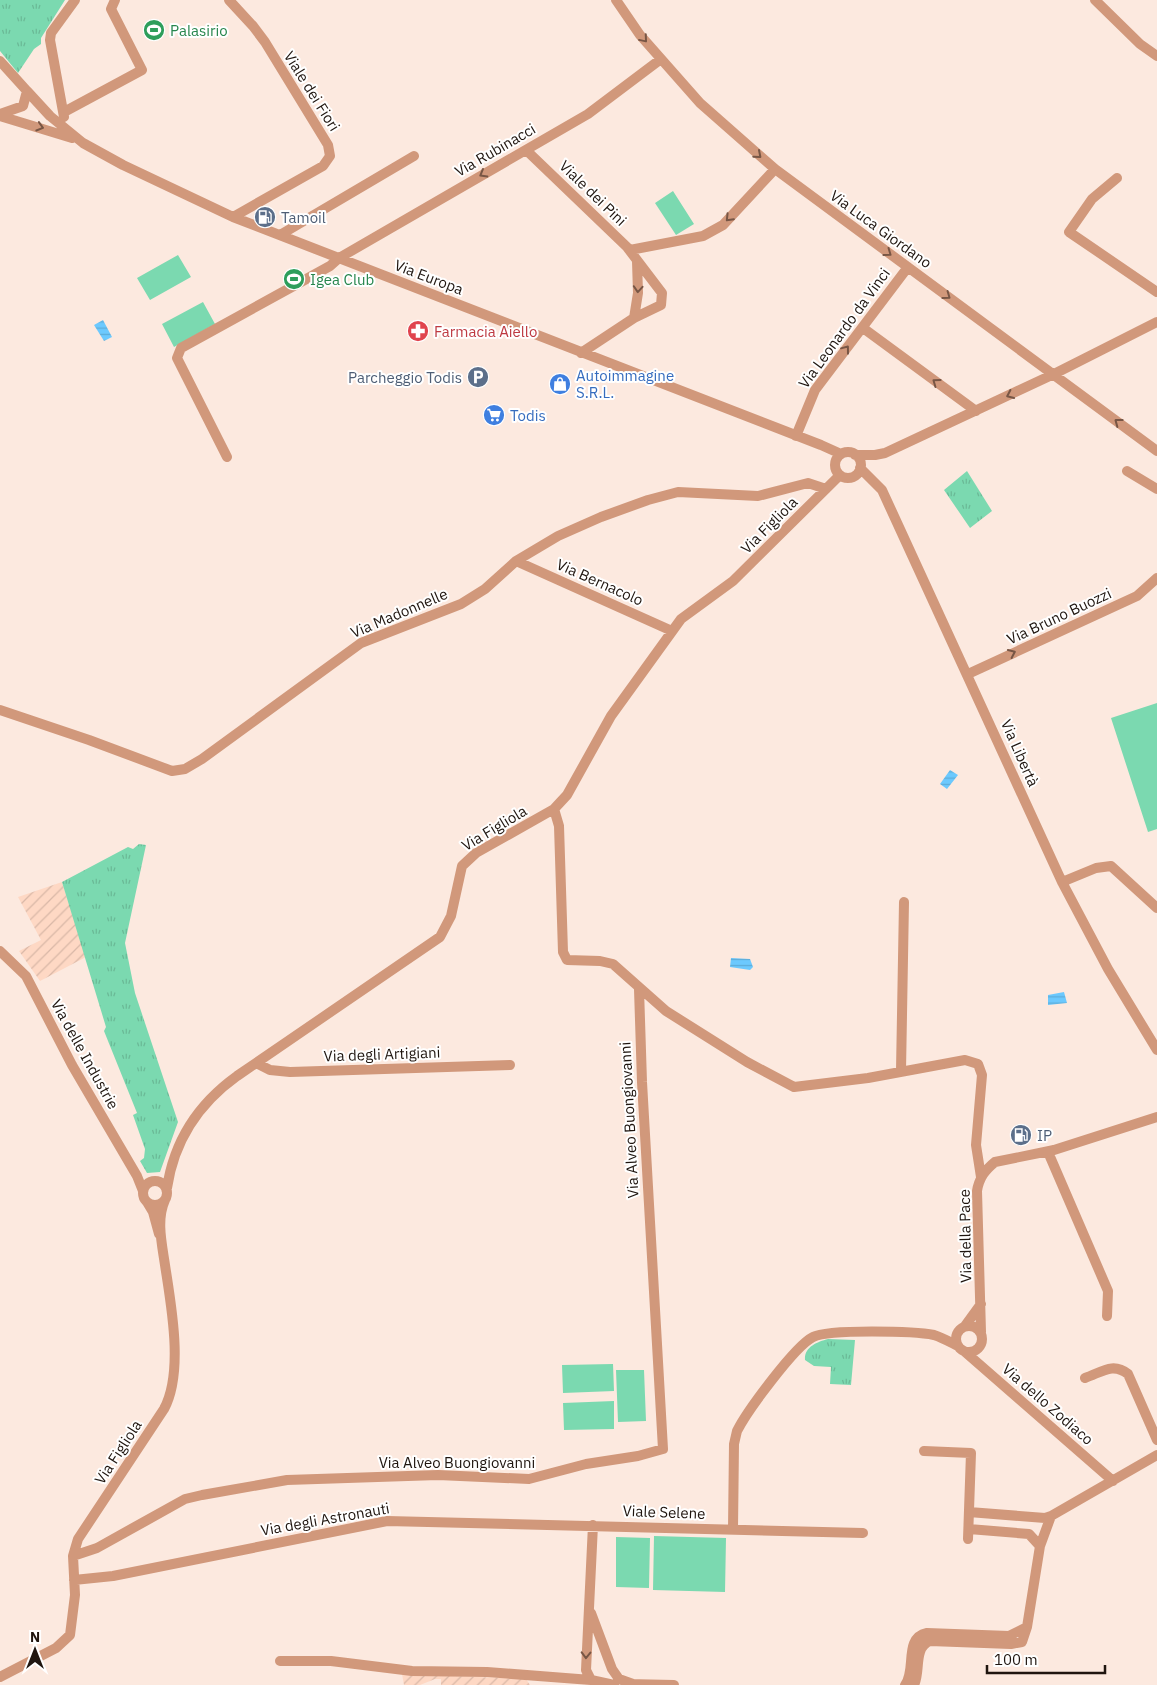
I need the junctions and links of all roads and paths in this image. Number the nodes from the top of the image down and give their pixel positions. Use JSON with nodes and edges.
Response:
{"nodes":[{"id":1,"x":75,"y":0,"type":"edge"},
{"id":2,"x":115,"y":0,"type":"edge"},
{"id":3,"x":229,"y":0,"type":"edge"},
{"id":4,"x":616,"y":0,"type":"edge"},
{"id":5,"x":1095,"y":0,"type":"edge"},
{"id":6,"x":1157,"y":56,"type":"edge"},
{"id":7,"x":660,"y":59,"type":"junction"},
{"id":8,"x":0,"y":61,"type":"edge"},
{"id":9,"x":26,"y":92,"type":"junction"},
{"id":10,"x":64,"y":112,"type":"junction"},
{"id":11,"x":0,"y":115,"type":"edge"},
{"id":12,"x":65,"y":128,"type":"junction"},
{"id":13,"x":80,"y":141,"type":"junction"},
{"id":14,"x":526,"y":150,"type":"junction"},
{"id":15,"x":414,"y":156,"type":"dead end"},
{"id":16,"x":775,"y":169,"type":"junction"},
{"id":17,"x":1117,"y":178,"type":"dead end"},
{"id":18,"x":232,"y":217,"type":"junction"},
{"id":19,"x":280,"y":236,"type":"junction"},
{"id":20,"x":630,"y":250,"type":"junction"},
{"id":21,"x":339,"y":258,"type":"junction"},
{"id":22,"x":637,"y":260,"type":"junction"},
{"id":23,"x":908,"y":267,"type":"junction"},
{"id":24,"x":1157,"y":292,"type":"edge"},
{"id":25,"x":634,"y":318,"type":"junction"},
{"id":26,"x":1157,"y":322,"type":"edge"},
{"id":27,"x":863,"y":328,"type":"junction"},
{"id":28,"x":581,"y":353,"type":"junction"},
{"id":29,"x":1054,"y":374,"type":"junction"},
{"id":30,"x":976,"y":411,"type":"junction"},
{"id":31,"x":796,"y":436,"type":"junction"},
{"id":32,"x":1157,"y":451,"type":"edge"},
{"id":33,"x":841,"y":454,"type":"junction"},
{"id":34,"x":855,"y":454,"type":"junction"},
{"id":35,"x":227,"y":457,"type":"dead end"},
{"id":36,"x":860,"y":468,"type":"junction"},
{"id":37,"x":1126,"y":471,"type":"dead end"},
{"id":38,"x":840,"y":474,"type":"junction"},
{"id":39,"x":826,"y":489,"type":"junction"},
{"id":40,"x":1157,"y":489,"type":"edge"},
{"id":41,"x":516,"y":561,"type":"junction"},
{"id":42,"x":1157,"y":578,"type":"edge"},
{"id":43,"x":672,"y":631,"type":"junction"},
{"id":44,"x":968,"y":674,"type":"junction"},
{"id":45,"x":0,"y":710,"type":"edge"},
{"id":46,"x":554,"y":809,"type":"junction"},
{"id":47,"x":1062,"y":882,"type":"junction"},
{"id":48,"x":904,"y":902,"type":"dead end"},
{"id":49,"x":1157,"y":908,"type":"edge"},
{"id":50,"x":0,"y":951,"type":"edge"},
{"id":51,"x":639,"y":988,"type":"junction"},
{"id":52,"x":1157,"y":1050,"type":"edge"},
{"id":53,"x":256,"y":1062,"type":"junction"},
{"id":54,"x":510,"y":1065,"type":"dead end"},
{"id":55,"x":901,"y":1071,"type":"junction"},
{"id":56,"x":1157,"y":1117,"type":"edge"},
{"id":57,"x":1048,"y":1152,"type":"junction"},
{"id":58,"x":170,"y":1171,"type":"junction"},
{"id":59,"x":137,"y":1176,"type":"junction"},
{"id":60,"x":981,"y":1177,"type":"junction"},
{"id":61,"x":153,"y":1181,"type":"junction"},
{"id":62,"x":167,"y":1188,"type":"junction"},
{"id":63,"x":143,"y":1191,"type":"junction"},
{"id":64,"x":165,"y":1200,"type":"junction"},
{"id":65,"x":147,"y":1202,"type":"junction"},
{"id":66,"x":160,"y":1237,"type":"junction"},
{"id":67,"x":981,"y":1304,"type":"junction"},
{"id":68,"x":1107,"y":1316,"type":"dead end"},
{"id":69,"x":962,"y":1328,"type":"junction"},
{"id":70,"x":981,"y":1332,"type":"junction"},
{"id":71,"x":931,"y":1335,"type":"junction"},
{"id":72,"x":981,"y":1346,"type":"junction"},
{"id":73,"x":961,"y":1349,"type":"junction"},
{"id":74,"x":986,"y":1371,"type":"junction"},
{"id":75,"x":1085,"y":1378,"type":"dead end"},
{"id":76,"x":1157,"y":1440,"type":"edge"},
{"id":77,"x":924,"y":1451,"type":"dead end"},
{"id":78,"x":1157,"y":1455,"type":"edge"},
{"id":79,"x":1113,"y":1481,"type":"junction"},
{"id":80,"x":969,"y":1512,"type":"junction"},
{"id":81,"x":1019,"y":1516,"type":"junction"},
{"id":82,"x":1051,"y":1516,"type":"junction"},
{"id":83,"x":593,"y":1525,"type":"junction"},
{"id":84,"x":733,"y":1529,"type":"junction"},
{"id":85,"x":1014,"y":1532,"type":"junction"},
{"id":86,"x":862,"y":1533,"type":"dead end"},
{"id":87,"x":1040,"y":1546,"type":"junction"},
{"id":88,"x":73,"y":1556,"type":"junction"},
{"id":89,"x":74,"y":1580,"type":"junction"},
{"id":90,"x":590,"y":1607,"type":"junction"},
{"id":91,"x":1027,"y":1627,"type":"junction"},
{"id":92,"x":280,"y":1661,"type":"dead end"},
{"id":93,"x":0,"y":1677,"type":"edge"},
{"id":94,"x":591,"y":1680,"type":"junction"},
{"id":95,"x":633,"y":1684,"type":"junction"},
{"id":96,"x":615,"y":1685,"type":"edge"},
{"id":97,"x":674,"y":1685,"type":"edge"},
{"id":98,"x":905,"y":1685,"type":"edge"},
{"id":99,"x":914,"y":1685,"type":"edge"}],
"edges":[{"from":1,"to":10,"type":"street"},
{"from":2,"to":10,"type":"street"},
{"from":3,"to":18,"type":"street","name":"Viale dei Fiori"},
{"from":4,"to":7,"type":"street","name":"Via Luca Giordano","one_way":true},
{"from":5,"to":6,"type":"street"},
{"from":7,"to":14,"type":"street","name":"Via Rubinacci"},
{"from":7,"to":16,"type":"street","name":"Via Luca Giordano","one_way":true},
{"from":8,"to":9,"type":"street","name":"Via Europa"},
{"from":9,"to":11,"type":"street"},
{"from":9,"to":12,"type":"street","name":"Via Europa"},
{"from":10,"to":12,"type":"street"},
{"from":11,"to":13,"type":"street","one_way":true},
{"from":12,"to":13,"type":"street","name":"Via Europa"},
{"from":13,"to":18,"type":"street","name":"Via Europa"},
{"from":14,"to":20,"type":"street","name":"Viale dei Pini"},
{"from":14,"to":21,"type":"street","name":"Via Rubinacci","one_way":true},
{"from":15,"to":19,"type":"street"},
{"from":16,"to":20,"type":"street","one_way":true},
{"from":16,"to":23,"type":"street","name":"Via Luca Giordano","one_way":true},
{"from":17,"to":24,"type":"street"},
{"from":18,"to":19,"type":"street","name":"Via Europa"},
{"from":19,"to":21,"type":"street","name":"Via Europa"},
{"from":20,"to":22,"type":"street","name":"Viale dei Pini"},
{"from":21,"to":28,"type":"street","name":"Via Europa"},
{"from":21,"to":35,"type":"street","name":"Via Rubinacci"},
{"from":22,"to":25,"type":"street","one_way":true},
{"from":22,"to":25,"type":"street","name":"Viale dei Pini"},
{"from":23,"to":27,"type":"street","name":"Via Leonardo da Vinci"},
{"from":23,"to":29,"type":"street","name":"Via Luca Giordano","one_way":true},
{"from":25,"to":28,"type":"street","name":"Viale dei Pini"},
{"from":26,"to":29,"type":"street"},
{"from":30,"to":27,"type":"street","one_way":true},
{"from":31,"to":27,"type":"street","name":"Via Leonardo da Vinci","one_way":true},
{"from":28,"to":31,"type":"street","name":"Via Europa"},
{"from":29,"to":30,"type":"street","one_way":true},
{"from":32,"to":29,"type":"street","name":"Via Luca Giordano","one_way":true},
{"from":30,"to":34,"type":"street"},
{"from":31,"to":33,"type":"street","name":"Via Europa"},
{"from":33,"to":34,"type":"street"},
{"from":33,"to":38,"type":"street"},
{"from":34,"to":36,"type":"street"},
{"from":36,"to":38,"type":"street"},
{"from":36,"to":44,"type":"street","name":"Via Libertà"},
{"from":37,"to":40,"type":"street"},
{"from":38,"to":39,"type":"street","name":"Via Figliola"},
{"from":39,"to":41,"type":"street","name":"Via Madonnelle"},
{"from":39,"to":43,"type":"street","name":"Via Figliola"},
{"from":41,"to":43,"type":"street","name":"Via Bernacolo"},
{"from":41,"to":45,"type":"street","name":"Via Madonnelle"},
{"from":44,"to":42,"type":"street","name":"Via Bruno Buozzi","one_way":true},
{"from":43,"to":46,"type":"street","name":"Via Figliola"},
{"from":44,"to":47,"type":"street","name":"Via Libertà"},
{"from":46,"to":51,"type":"street"},
{"from":46,"to":53,"type":"street","name":"Via Figliola"},
{"from":47,"to":49,"type":"street"},
{"from":47,"to":52,"type":"street","name":"Via Libertà"},
{"from":48,"to":55,"type":"street"},
{"from":50,"to":59,"type":"street","name":"Via delle Industrie"},
{"from":51,"to":55,"type":"street"},
{"from":51,"to":88,"type":"street","name":"Via Alveo Buongiovanni"},
{"from":53,"to":54,"type":"street","name":"Via degli Artigiani"},
{"from":53,"to":58,"type":"street","name":"Via Figliola"},
{"from":55,"to":60,"type":"street"},
{"from":56,"to":57,"type":"street","name":"Via della Pace"},
{"from":57,"to":60,"type":"street","name":"Via della Pace"},
{"from":57,"to":68,"type":"street"},
{"from":58,"to":61,"type":"street"},
{"from":58,"to":62,"type":"street","name":"Via Figliola"},
{"from":59,"to":61,"type":"street"},
{"from":59,"to":63,"type":"street","name":"Via delle Industrie"},
{"from":60,"to":67,"type":"street","name":"Via della Pace"},
{"from":61,"to":62,"type":"street"},
{"from":61,"to":63,"type":"street"},
{"from":62,"to":64,"type":"street"},
{"from":63,"to":65,"type":"street","name":"Via delle Industrie"},
{"from":64,"to":65,"type":"street"},
{"from":64,"to":66,"type":"street","name":"Via Figliola"},
{"from":65,"to":66,"type":"street","name":"Via delle Industrie"},
{"from":66,"to":88,"type":"street","name":"Via Figliola"},
{"from":67,"to":69,"type":"street","name":"Via della Pace"},
{"from":67,"to":70,"type":"street","name":"Via della Pace"},
{"from":69,"to":70,"type":"street"},
{"from":69,"to":71,"type":"street"},
{"from":69,"to":73,"type":"street"},
{"from":70,"to":72,"type":"street","name":"Via della Pace"},
{"from":71,"to":73,"type":"street","name":"Via dello Zodiaco"},
{"from":71,"to":84,"type":"street","name":"Via dello Zodiaco"},
{"from":72,"to":73,"type":"street"},
{"from":72,"to":74,"type":"street","name":"Via della Pace"},
{"from":73,"to":74,"type":"street","name":"Via dello Zodiaco"},
{"from":74,"to":79,"type":"street","name":"Via dello Zodiaco"},
{"from":75,"to":76,"type":"street"},
{"from":77,"to":80,"type":"street"},
{"from":78,"to":79,"type":"street"},
{"from":79,"to":82,"type":"street"},
{"from":80,"to":81,"type":"street"},
{"from":80,"to":85,"type":"street"},
{"from":81,"to":82,"type":"street"},
{"from":81,"to":85,"type":"street"},
{"from":82,"to":87,"type":"street"},
{"from":83,"to":84,"type":"street","name":"Viale Selene"},
{"from":83,"to":89,"type":"street","name":"Via degli Astronauti"},
{"from":83,"to":90,"type":"street"},
{"from":84,"to":86,"type":"street","name":"Viale Selene"},
{"from":85,"to":87,"type":"street"},
{"from":87,"to":91,"type":"street"},
{"from":88,"to":89,"type":"street","name":"Via Figliola"},
{"from":89,"to":93,"type":"street","name":"Via Figliola"},
{"from":90,"to":94,"type":"street","one_way":true},
{"from":90,"to":95,"type":"street"},
{"from":91,"to":98,"type":"street"},
{"from":91,"to":99,"type":"street"},
{"from":92,"to":94,"type":"street"},
{"from":94,"to":96,"type":"street"},
{"from":95,"to":96,"type":"street"},
{"from":95,"to":97,"type":"street"}]}
